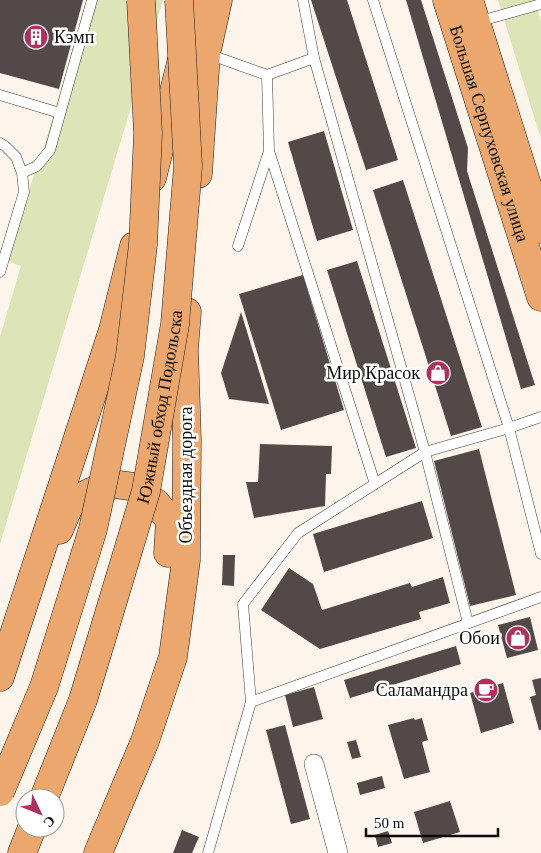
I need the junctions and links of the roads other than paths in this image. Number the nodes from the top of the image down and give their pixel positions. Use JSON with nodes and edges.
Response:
{"nodes":[{"id":1,"x":92,"y":0,"type":"edge"},
{"id":2,"x":141,"y":0,"type":"edge"},
{"id":3,"x":218,"y":0,"type":"edge"},
{"id":4,"x":303,"y":0,"type":"edge"},
{"id":5,"x":373,"y":0,"type":"edge"},
{"id":6,"x":448,"y":0,"type":"edge"},
{"id":7,"x":541,"y":4,"type":"edge"},
{"id":8,"x":190,"y":7,"type":"edge"},
{"id":9,"x":473,"y":11,"type":"edge"},
{"id":10,"x":206,"y":54,"type":"junction"},
{"id":11,"x":314,"y":58,"type":"junction"},
{"id":12,"x":267,"y":75,"type":"junction"},
{"id":13,"x":0,"y":94,"type":"edge"},
{"id":14,"x":60,"y":113,"type":"junction"},
{"id":15,"x":0,"y":143,"type":"edge"},
{"id":16,"x":269,"y":151,"type":"junction"},
{"id":17,"x":22,"y":173,"type":"junction"},
{"id":18,"x":541,"y":229,"type":"edge"},
{"id":19,"x":238,"y":246,"type":"dead end"},
{"id":20,"x":0,"y":272,"type":"edge"},
{"id":21,"x":541,"y":296,"type":"edge"},
{"id":22,"x":541,"y":417,"type":"edge"},
{"id":23,"x":509,"y":428,"type":"junction"},
{"id":24,"x":425,"y":452,"type":"junction"},
{"id":25,"x":376,"y":484,"type":"junction"},
{"id":26,"x":541,"y":554,"type":"edge"},
{"id":27,"x":541,"y":597,"type":"edge"},
{"id":28,"x":468,"y":623,"type":"junction"},
{"id":29,"x":16,"y":627,"type":"junction"},
{"id":30,"x":0,"y":677,"type":"edge"},
{"id":31,"x":251,"y":702,"type":"junction"},
{"id":32,"x":314,"y":764,"type":"dead end"},
{"id":33,"x":48,"y":788,"type":"edge"},
{"id":34,"x":0,"y":792,"type":"edge"},
{"id":35,"x":112,"y":822,"type":"junction"},
{"id":36,"x":28,"y":838,"type":"edge"},
{"id":37,"x":22,"y":853,"type":"edge"},
{"id":38,"x":98,"y":853,"type":"edge"},
{"id":39,"x":208,"y":853,"type":"edge"},
{"id":40,"x":338,"y":853,"type":"edge"}],
"edges":[{"from":1,"to":14,"type":"lane"},
{"from":2,"to":34,"type":"main road","name":"Южный обход Подольска","bridge":true},
{"from":3,"to":10,"type":"main road","name":"Объездная дорога"},
{"from":4,"to":11,"type":"lane"},
{"from":5,"to":23,"type":"lane"},
{"from":6,"to":21,"type":"main road","name":"Большая Серпуховская улица"},
{"from":7,"to":9,"type":"lane"},
{"from":8,"to":29,"type":"main road"},
{"from":8,"to":33,"type":"main road","name":"Южный обход Подольска","bridge":true},
{"from":9,"to":18,"type":"main road","name":"Большая Серпуховская улица"},
{"from":10,"to":12,"type":"lane"},
{"from":10,"to":35,"type":"main road","name":"Объездная дорога"},
{"from":11,"to":12,"type":"lane"},
{"from":11,"to":24,"type":"lane"},
{"from":12,"to":16,"type":"lane"},
{"from":13,"to":14,"type":"lane"},
{"from":14,"to":17,"type":"lane"},
{"from":15,"to":17,"type":"lane"},
{"from":16,"to":19,"type":"lane"},
{"from":16,"to":25,"type":"lane"},
{"from":17,"to":20,"type":"lane"},
{"from":22,"to":23,"type":"lane"},
{"from":23,"to":24,"type":"lane"},
{"from":23,"to":26,"type":"lane"},
{"from":24,"to":25,"type":"lane"},
{"from":24,"to":28,"type":"lane"},
{"from":25,"to":31,"type":"lane"},
{"from":27,"to":28,"type":"lane"},
{"from":28,"to":31,"type":"lane"},
{"from":29,"to":30,"type":"main road"},
{"from":29,"to":35,"type":"main road"},
{"from":31,"to":39,"type":"lane"},
{"from":32,"to":40,"type":"street"},
{"from":35,"to":38,"type":"main road","name":"Объездная дорога"},
{"from":36,"to":37,"type":"main road"}]}
